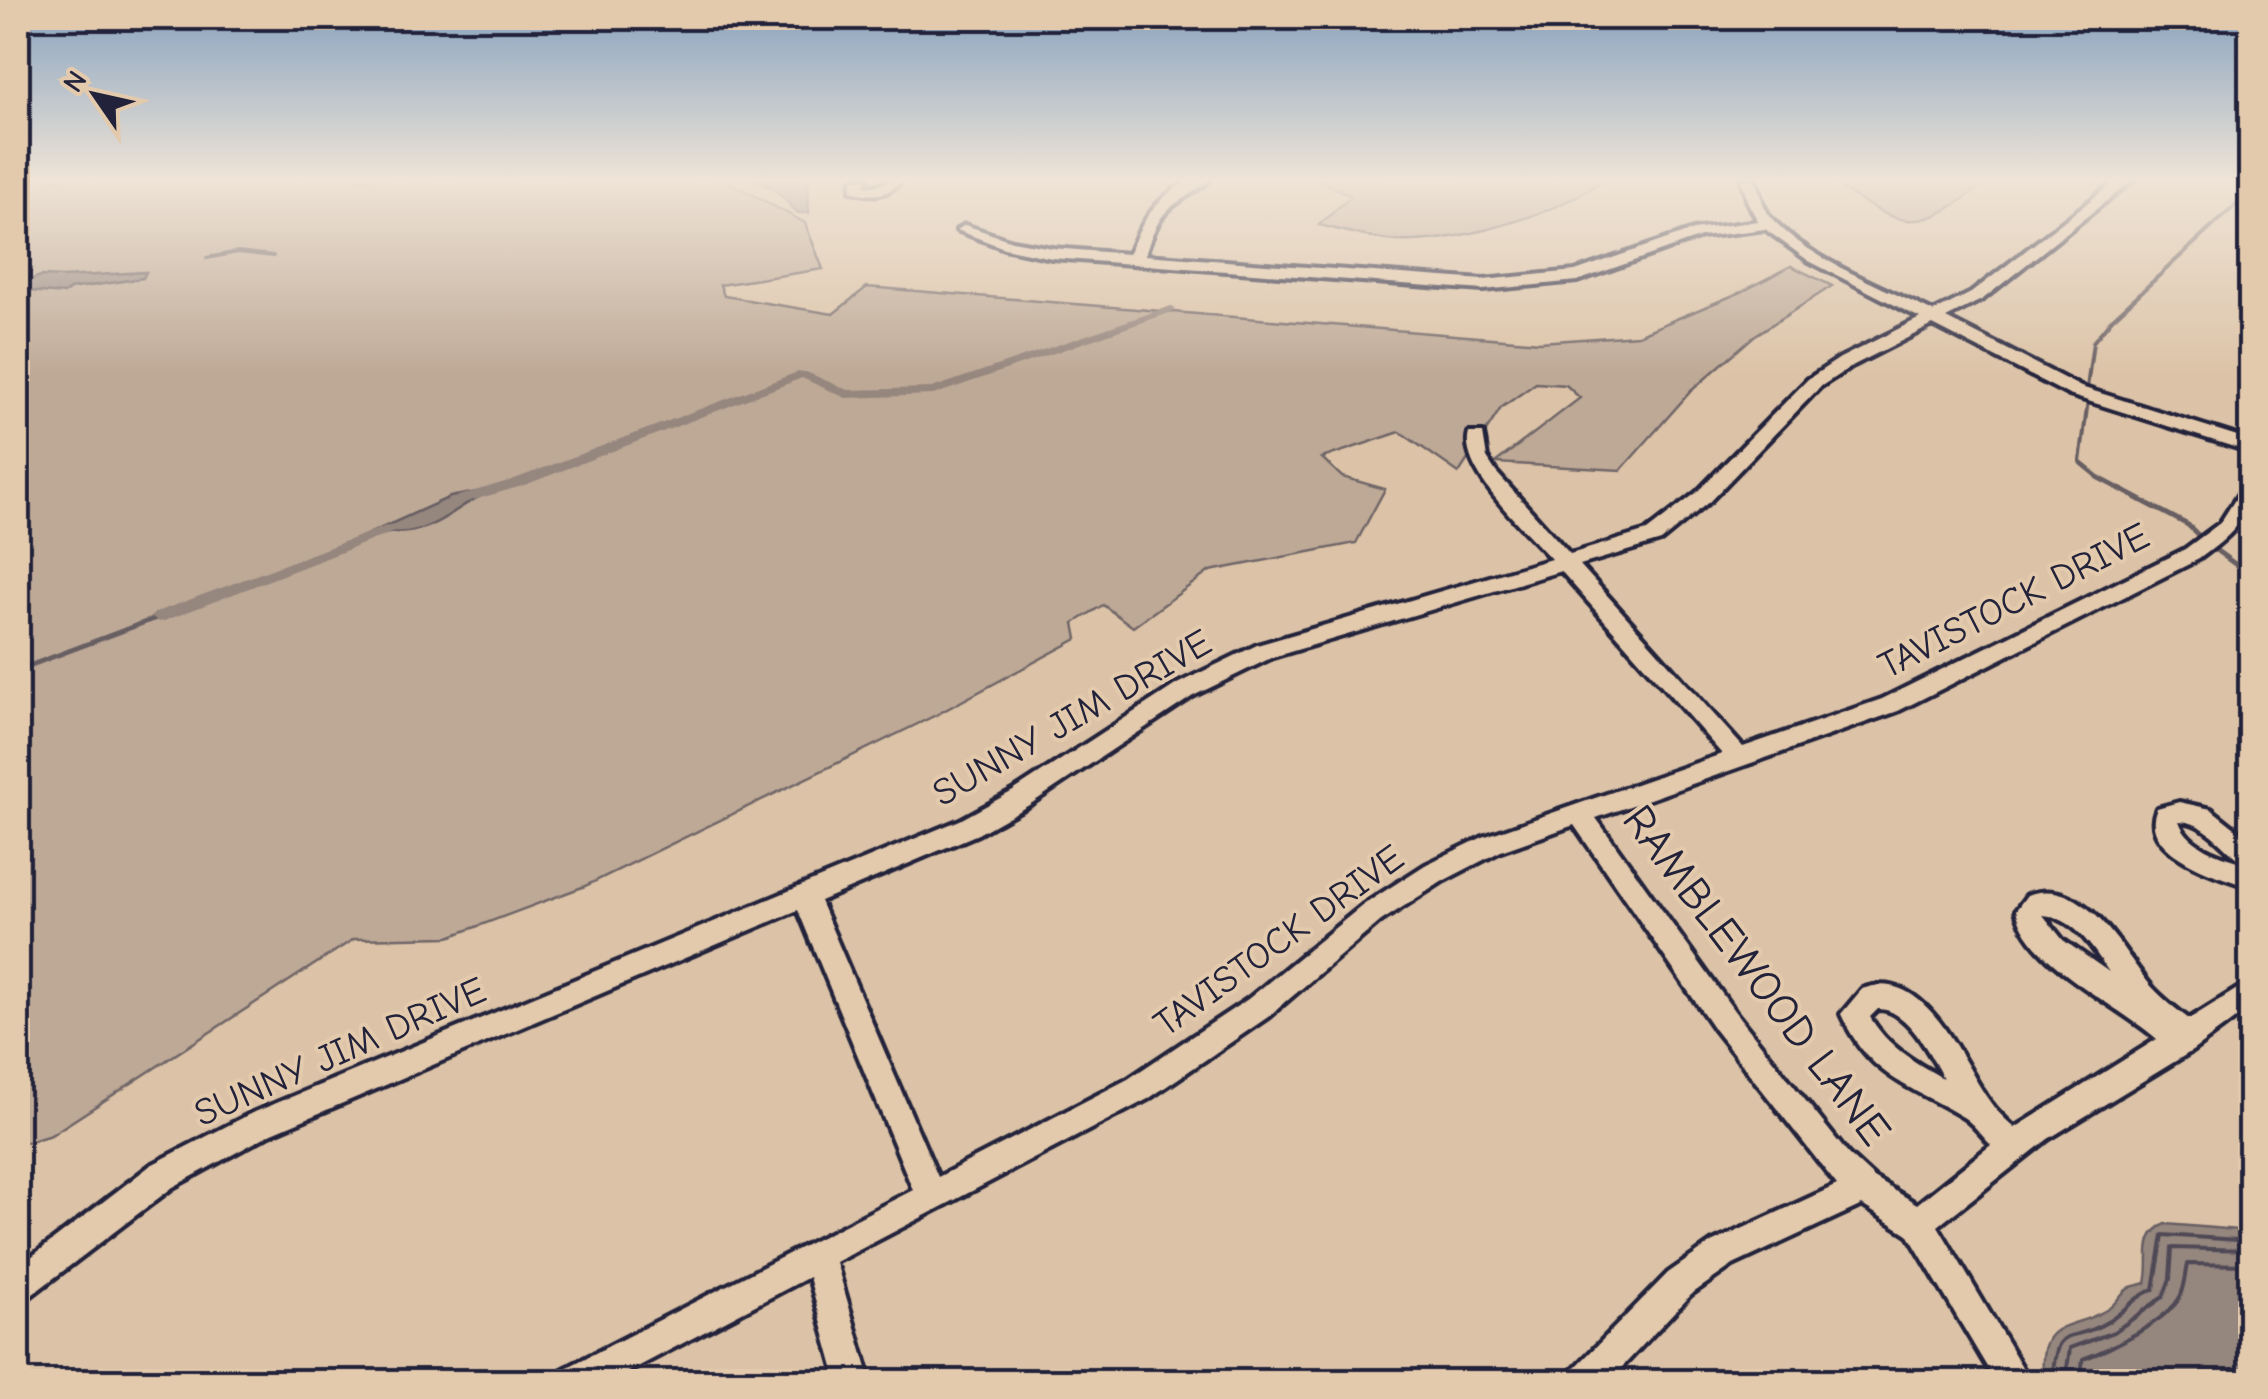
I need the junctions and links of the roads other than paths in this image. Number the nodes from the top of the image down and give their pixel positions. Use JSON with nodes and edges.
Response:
{"nodes":[{"id":1,"x":1010,"y":244,"type":"edge"},
{"id":2,"x":1140,"y":244,"type":"edge"},
{"id":3,"x":1669,"y":244,"type":"edge"},
{"id":4,"x":1794,"y":244,"type":"edge"},
{"id":5,"x":2046,"y":244,"type":"edge"},
{"id":6,"x":1135,"y":260,"type":"junction"},
{"id":7,"x":1934,"y":320,"type":"junction"},
{"id":8,"x":1476,"y":437,"type":"dead end"},
{"id":9,"x":2250,"y":446,"type":"edge"},
{"id":10,"x":2250,"y":492,"type":"edge"},
{"id":11,"x":1568,"y":563,"type":"junction"},
{"id":12,"x":1740,"y":759,"type":"junction"},
{"id":13,"x":1580,"y":816,"type":"junction"},
{"id":14,"x":2250,"y":855,"type":"edge"},
{"id":15,"x":2250,"y":876,"type":"edge"},
{"id":16,"x":805,"y":896,"type":"junction"},
{"id":17,"x":2250,"y":993,"type":"edge"},
{"id":18,"x":2186,"y":1039,"type":"junction"},
{"id":19,"x":1977,"y":1109,"type":"dead end"},
{"id":20,"x":2012,"y":1145,"type":"junction"},
{"id":21,"x":1862,"y":1189,"type":"junction"},
{"id":22,"x":930,"y":1194,"type":"junction"},
{"id":23,"x":1919,"y":1223,"type":"junction"},
{"id":24,"x":818,"y":1254,"type":"junction"},
{"id":25,"x":18,"y":1286,"type":"edge"},
{"id":26,"x":574,"y":1382,"type":"edge"},
{"id":27,"x":855,"y":1382,"type":"edge"},
{"id":28,"x":1585,"y":1382,"type":"edge"},
{"id":29,"x":2015,"y":1382,"type":"edge"}],
"edges":[{"from":1,"to":6,"type":"street"},
{"from":2,"to":6,"type":"street"},
{"from":3,"to":6,"type":"street"},
{"from":4,"to":7,"type":"street"},
{"from":5,"to":7,"type":"street","name":"SUNNY JIM DRIVE"},
{"from":7,"to":9,"type":"street"},
{"from":7,"to":11,"type":"street","name":"SUNNY JIM DRIVE"},
{"from":8,"to":11,"type":"street"},
{"from":10,"to":12,"type":"street","name":"TAVISTOCK DRIVE"},
{"from":11,"to":12,"type":"street"},
{"from":11,"to":16,"type":"street","name":"SUNNY JIM DRIVE"},
{"from":12,"to":13,"type":"street","name":"TAVISTOCK DRIVE"},
{"from":13,"to":21,"type":"street","name":"RAMBLEWOOD LANE"},
{"from":13,"to":22,"type":"street","name":"TAVISTOCK DRIVE"},
{"from":14,"to":15,"type":"street"},
{"from":16,"to":22,"type":"street"},
{"from":16,"to":25,"type":"street","name":"SUNNY JIM DRIVE"},
{"from":17,"to":18,"type":"street"},
{"from":18,"to":18,"type":"street"},
{"from":18,"to":20,"type":"street"},
{"from":19,"to":20,"type":"street"},
{"from":20,"to":23,"type":"street"},
{"from":21,"to":23,"type":"street","name":"RAMBLEWOOD LANE"},
{"from":21,"to":28,"type":"street"},
{"from":22,"to":24,"type":"street","name":"TAVISTOCK DRIVE"},
{"from":23,"to":29,"type":"street"},
{"from":24,"to":26,"type":"street","name":"TAVISTOCK DRIVE"},
{"from":24,"to":27,"type":"street"}]}
